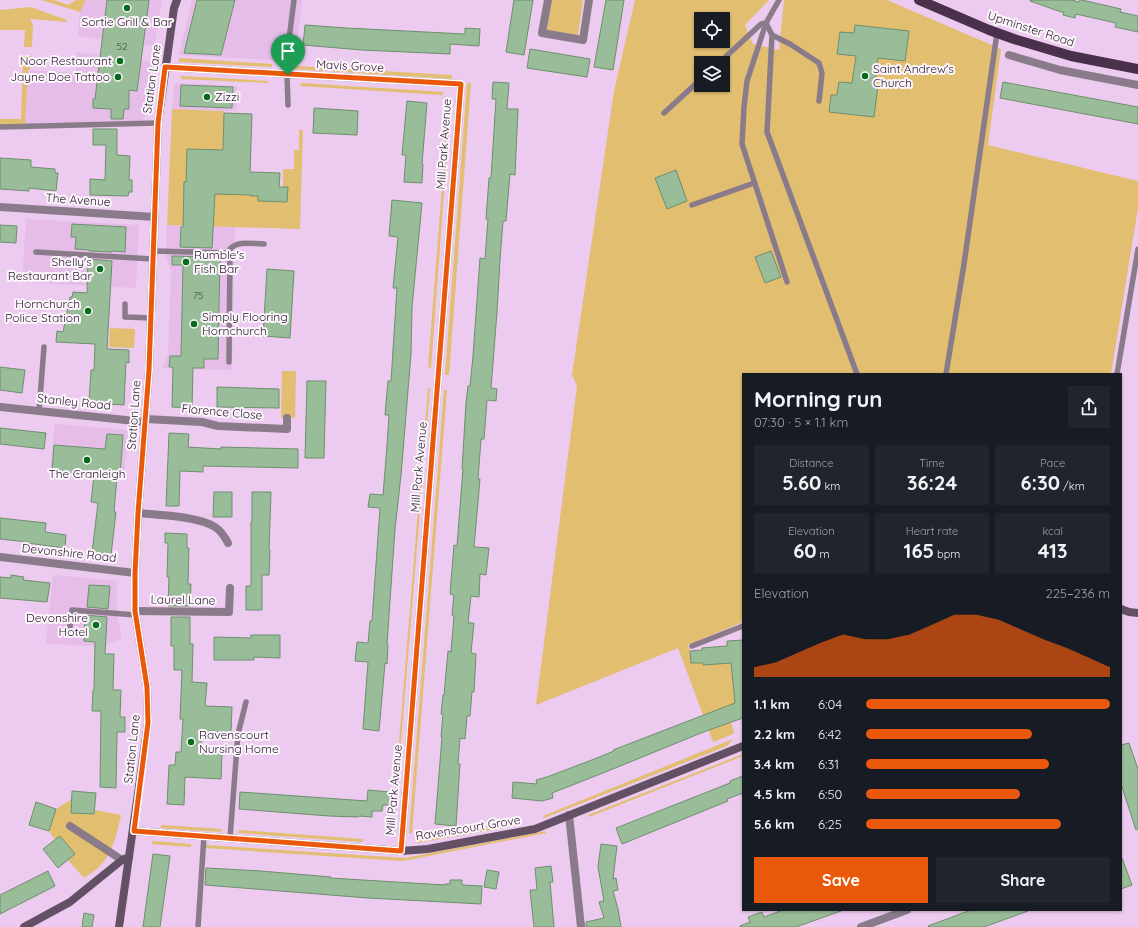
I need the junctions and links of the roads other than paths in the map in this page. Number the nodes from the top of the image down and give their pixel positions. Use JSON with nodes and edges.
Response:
{"nodes":[{"id":1,"x":177,"y":0,"type":"edge"},
{"id":2,"x":294,"y":0,"type":"edge"},
{"id":3,"x":548,"y":0,"type":"edge"},
{"id":4,"x":588,"y":0,"type":"edge"},
{"id":5,"x":779,"y":0,"type":"edge"},
{"id":6,"x":920,"y":0,"type":"edge"},
{"id":7,"x":766,"y":23,"type":"junction"},
{"id":8,"x":997,"y":33,"type":"junction"},
{"id":9,"x":772,"y":35,"type":"junction"},
{"id":10,"x":1009,"y":55,"type":"dead end"},
{"id":11,"x":727,"y":56,"type":"edge"},
{"id":12,"x":165,"y":67,"type":"junction"},
{"id":13,"x":1138,"y":69,"type":"edge"},
{"id":14,"x":288,"y":75,"type":"junction"},
{"id":15,"x":461,"y":84,"type":"joint"},
{"id":16,"x":694,"y":85,"type":"edge"},
{"id":17,"x":1138,"y":85,"type":"edge"},
{"id":18,"x":819,"y":100,"type":"dead end"},
{"id":19,"x":288,"y":105,"type":"dead end"},
{"id":20,"x":664,"y":113,"type":"dead end"},
{"id":21,"x":158,"y":123,"type":"junction"},
{"id":22,"x":0,"y":127,"type":"edge"},
{"id":23,"x":754,"y":183,"type":"junction"},
{"id":24,"x":692,"y":205,"type":"dead end"},
{"id":25,"x":0,"y":207,"type":"edge"},
{"id":26,"x":155,"y":216,"type":"junction"},
{"id":27,"x":264,"y":244,"type":"dead end"},
{"id":28,"x":1138,"y":249,"type":"edge"},
{"id":29,"x":36,"y":252,"type":"dead end"},
{"id":30,"x":230,"y":253,"type":"junction"},
{"id":31,"x":153,"y":255,"type":"junction"},
{"id":32,"x":787,"y":282,"type":"dead end"},
{"id":33,"x":125,"y":304,"type":"dead end"},
{"id":34,"x":152,"y":318,"type":"junction"},
{"id":35,"x":44,"y":348,"type":"dead end"},
{"id":36,"x":228,"y":362,"type":"dead end"},
{"id":37,"x":857,"y":373,"type":"edge"},
{"id":38,"x":946,"y":373,"type":"edge"},
{"id":39,"x":1117,"y":373,"type":"edge"},
{"id":40,"x":0,"y":407,"type":"edge"},
{"id":41,"x":39,"y":411,"type":"junction"},
{"id":42,"x":287,"y":418,"type":"dead end"},
{"id":43,"x":146,"y":420,"type":"junction"},
{"id":44,"x":138,"y":513,"type":"junction"},
{"id":45,"x":228,"y":544,"type":"dead end"},
{"id":46,"x":0,"y":557,"type":"edge"},
{"id":47,"x":135,"y":573,"type":"junction"},
{"id":48,"x":230,"y":588,"type":"dead end"},
{"id":49,"x":1122,"y":610,"type":"edge"},
{"id":50,"x":136,"y":613,"type":"junction"},
{"id":51,"x":1138,"y":613,"type":"edge"},
{"id":52,"x":742,"y":626,"type":"edge"},
{"id":53,"x":69,"y":634,"type":"dead end"},
{"id":54,"x":692,"y":646,"type":"dead end"},
{"id":55,"x":246,"y":702,"type":"dead end"},
{"id":56,"x":742,"y":746,"type":"edge"},
{"id":57,"x":569,"y":815,"type":"junction"},
{"id":58,"x":70,"y":826,"type":"dead end"},
{"id":59,"x":134,"y":831,"type":"junction"},
{"id":60,"x":204,"y":836,"type":"junction"},
{"id":61,"x":230,"y":838,"type":"junction"},
{"id":62,"x":401,"y":851,"type":"junction"},
{"id":63,"x":126,"y":858,"type":"junction"},
{"id":64,"x":904,"y":911,"type":"edge"},
{"id":65,"x":24,"y":927,"type":"edge"},
{"id":66,"x":119,"y":927,"type":"edge"},
{"id":67,"x":198,"y":927,"type":"edge"},
{"id":68,"x":581,"y":927,"type":"edge"},
{"id":69,"x":861,"y":927,"type":"edge"}],
"edges":[{"from":1,"to":12,"type":"street","name":"Station Lane"},
{"from":2,"to":14,"type":"lane"},
{"from":3,"to":4,"type":"street"},
{"from":5,"to":7,"type":"lane"},
{"from":6,"to":8,"type":"main road","name":"Upminster Road"},
{"from":7,"to":9,"type":"lane"},
{"from":7,"to":11,"type":"lane"},
{"from":7,"to":23,"type":"lane"},
{"from":8,"to":13,"type":"main road","name":"Upminster Road"},
{"from":8,"to":38,"type":"lane"},
{"from":9,"to":18,"type":"lane"},
{"from":9,"to":37,"type":"lane"},
{"from":10,"to":17,"type":"street"},
{"from":12,"to":14,"type":"street","name":"Mavis Grove"},
{"from":12,"to":21,"type":"street","name":"Station Lane"},
{"from":14,"to":15,"type":"street","name":"Mavis Grove"},
{"from":14,"to":19,"type":"lane"},
{"from":15,"to":62,"type":"street","name":"Mill Park Avenue"},
{"from":16,"to":20,"type":"lane"},
{"from":21,"to":22,"type":"lane"},
{"from":21,"to":26,"type":"street","name":"Station Lane"},
{"from":23,"to":24,"type":"lane"},
{"from":23,"to":32,"type":"lane"},
{"from":25,"to":26,"type":"street","name":"The Avenue"},
{"from":26,"to":31,"type":"street","name":"Station Lane"},
{"from":27,"to":30,"type":"lane"},
{"from":28,"to":39,"type":"lane"},
{"from":29,"to":31,"type":"lane"},
{"from":30,"to":31,"type":"lane"},
{"from":30,"to":36,"type":"lane"},
{"from":31,"to":34,"type":"street","name":"Station Lane"},
{"from":33,"to":34,"type":"lane"},
{"from":34,"to":43,"type":"street","name":"Station Lane"},
{"from":35,"to":41,"type":"lane"},
{"from":40,"to":41,"type":"street","name":"Stanley Road"},
{"from":41,"to":43,"type":"street","name":"Stanley Road"},
{"from":42,"to":43,"type":"street","name":"Florence Close"},
{"from":43,"to":44,"type":"street","name":"Station Lane"},
{"from":44,"to":45,"type":"street"},
{"from":44,"to":47,"type":"street","name":"Station Lane"},
{"from":46,"to":47,"type":"street","name":"Devonshire Road"},
{"from":47,"to":50,"type":"street","name":"Station Lane"},
{"from":48,"to":50,"type":"street","name":"Laurel Lane"},
{"from":49,"to":51,"type":"street"},
{"from":50,"to":53,"type":"lane"},
{"from":50,"to":59,"type":"street","name":"Station Lane"},
{"from":52,"to":54,"type":"lane"},
{"from":55,"to":61,"type":"lane"},
{"from":56,"to":57,"type":"street","name":"Ravenscourt Grove"},
{"from":57,"to":62,"type":"street","name":"Ravenscourt Grove"},
{"from":57,"to":68,"type":"street"},
{"from":58,"to":63,"type":"street"},
{"from":59,"to":60,"type":"street","name":"Ravenscourt Grove"},
{"from":59,"to":63,"type":"street","name":"Station Lane"},
{"from":60,"to":61,"type":"street","name":"Ravenscourt Grove"},
{"from":60,"to":67,"type":"lane"},
{"from":61,"to":62,"type":"street","name":"Ravenscourt Grove"},
{"from":63,"to":65,"type":"street"},
{"from":63,"to":66,"type":"street","name":"Station Lane"},
{"from":64,"to":69,"type":"street"}]}
